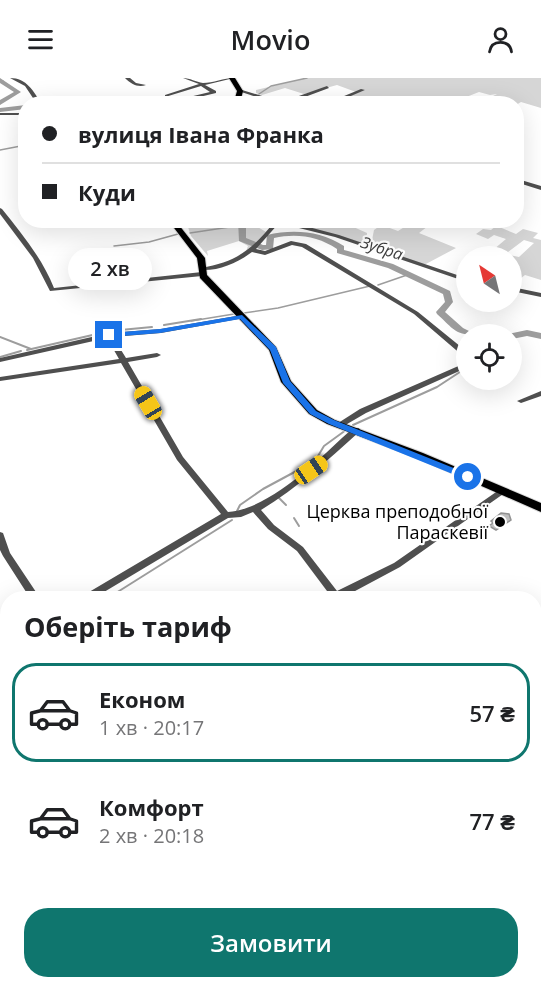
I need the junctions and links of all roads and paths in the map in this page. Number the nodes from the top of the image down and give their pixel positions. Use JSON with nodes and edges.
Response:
{"nodes":[{"id":1,"x":12,"y":78,"type":"edge"},
{"id":2,"x":127,"y":78,"type":"edge"},
{"id":3,"x":185,"y":78,"type":"edge"},
{"id":4,"x":232,"y":78,"type":"edge"},
{"id":5,"x":144,"y":85,"type":"dead end"},
{"id":6,"x":203,"y":85,"type":"junction"},
{"id":7,"x":327,"y":87,"type":"dead end"},
{"id":8,"x":363,"y":90,"type":"dead end"},
{"id":9,"x":240,"y":91,"type":"junction"},
{"id":10,"x":35,"y":96,"type":"edge"},
{"id":11,"x":167,"y":96,"type":"dead end"},
{"id":12,"x":197,"y":96,"type":"edge"},
{"id":13,"x":237,"y":96,"type":"edge"},
{"id":14,"x":258,"y":96,"type":"edge"},
{"id":15,"x":303,"y":96,"type":"edge"},
{"id":16,"x":348,"y":96,"type":"edge"},
{"id":17,"x":0,"y":114,"type":"edge"},
{"id":18,"x":18,"y":114,"type":"edge"},
{"id":19,"x":524,"y":183,"type":"edge"},
{"id":20,"x":541,"y":188,"type":"edge"},
{"id":21,"x":0,"y":210,"type":"edge"},
{"id":22,"x":178,"y":228,"type":"edge"},
{"id":23,"x":270,"y":228,"type":"edge"},
{"id":24,"x":304,"y":228,"type":"edge"},
{"id":25,"x":255,"y":247,"type":"junction"},
{"id":26,"x":202,"y":272,"type":"junction"},
{"id":27,"x":456,"y":277,"type":"edge"},
{"id":28,"x":522,"y":291,"type":"edge"},
{"id":29,"x":541,"y":295,"type":"edge"},
{"id":30,"x":242,"y":317,"type":"junction"},
{"id":31,"x":109,"y":335,"type":"junction"},
{"id":32,"x":456,"y":346,"type":"edge"},
{"id":33,"x":157,"y":354,"type":"dead end"},
{"id":34,"x":0,"y":360,"type":"edge"},
{"id":35,"x":123,"y":360,"type":"junction"},
{"id":36,"x":456,"y":370,"type":"edge"},
{"id":37,"x":0,"y":379,"type":"edge"},
{"id":38,"x":541,"y":393,"type":"edge"},
{"id":39,"x":521,"y":401,"type":"dead end"},
{"id":40,"x":339,"y":425,"type":"junction"},
{"id":41,"x":356,"y":430,"type":"junction"},
{"id":42,"x":502,"y":492,"type":"junction"},
{"id":43,"x":541,"y":508,"type":"edge"},
{"id":44,"x":255,"y":510,"type":"junction"},
{"id":45,"x":226,"y":515,"type":"junction"},
{"id":46,"x":0,"y":535,"type":"edge"},
{"id":47,"x":30,"y":591,"type":"edge"},
{"id":48,"x":99,"y":591,"type":"edge"},
{"id":49,"x":330,"y":591,"type":"edge"},
{"id":50,"x":348,"y":591,"type":"edge"}],
"edges":[{"from":1,"to":10,"type":"street"},
{"from":2,"to":5,"type":"street"},
{"from":3,"to":6,"type":"street"},
{"from":4,"to":6,"type":"street"},
{"from":4,"to":9,"type":"main road"},
{"from":6,"to":11,"type":"street"},
{"from":6,"to":12,"type":"street"},
{"from":7,"to":15,"type":"street"},
{"from":8,"to":16,"type":"street"},
{"from":9,"to":13,"type":"main road"},
{"from":9,"to":14,"type":"street"},
{"from":17,"to":18,"type":"street"},
{"from":19,"to":20,"type":"street"},
{"from":21,"to":26,"type":"street"},
{"from":22,"to":26,"type":"main road"},
{"from":23,"to":25,"type":"street"},
{"from":24,"to":27,"type":"street"},
{"from":25,"to":26,"type":"street"},
{"from":25,"to":32,"type":"street"},
{"from":26,"to":30,"type":"main road"},
{"from":28,"to":29,"type":"street"},
{"from":30,"to":31,"type":"street"},
{"from":30,"to":40,"type":"main road"},
{"from":31,"to":34,"type":"street"},
{"from":31,"to":35,"type":"street"},
{"from":33,"to":35,"type":"street"},
{"from":35,"to":37,"type":"street"},
{"from":35,"to":45,"type":"street"},
{"from":36,"to":40,"type":"street"},
{"from":38,"to":39,"type":"street"},
{"from":40,"to":41,"type":"main road"},
{"from":41,"to":42,"type":"main road"},
{"from":41,"to":44,"type":"street"},
{"from":42,"to":43,"type":"main road"},
{"from":42,"to":50,"type":"street"},
{"from":44,"to":45,"type":"street"},
{"from":44,"to":49,"type":"street"},
{"from":45,"to":48,"type":"street"},
{"from":46,"to":47,"type":"street"}]}
